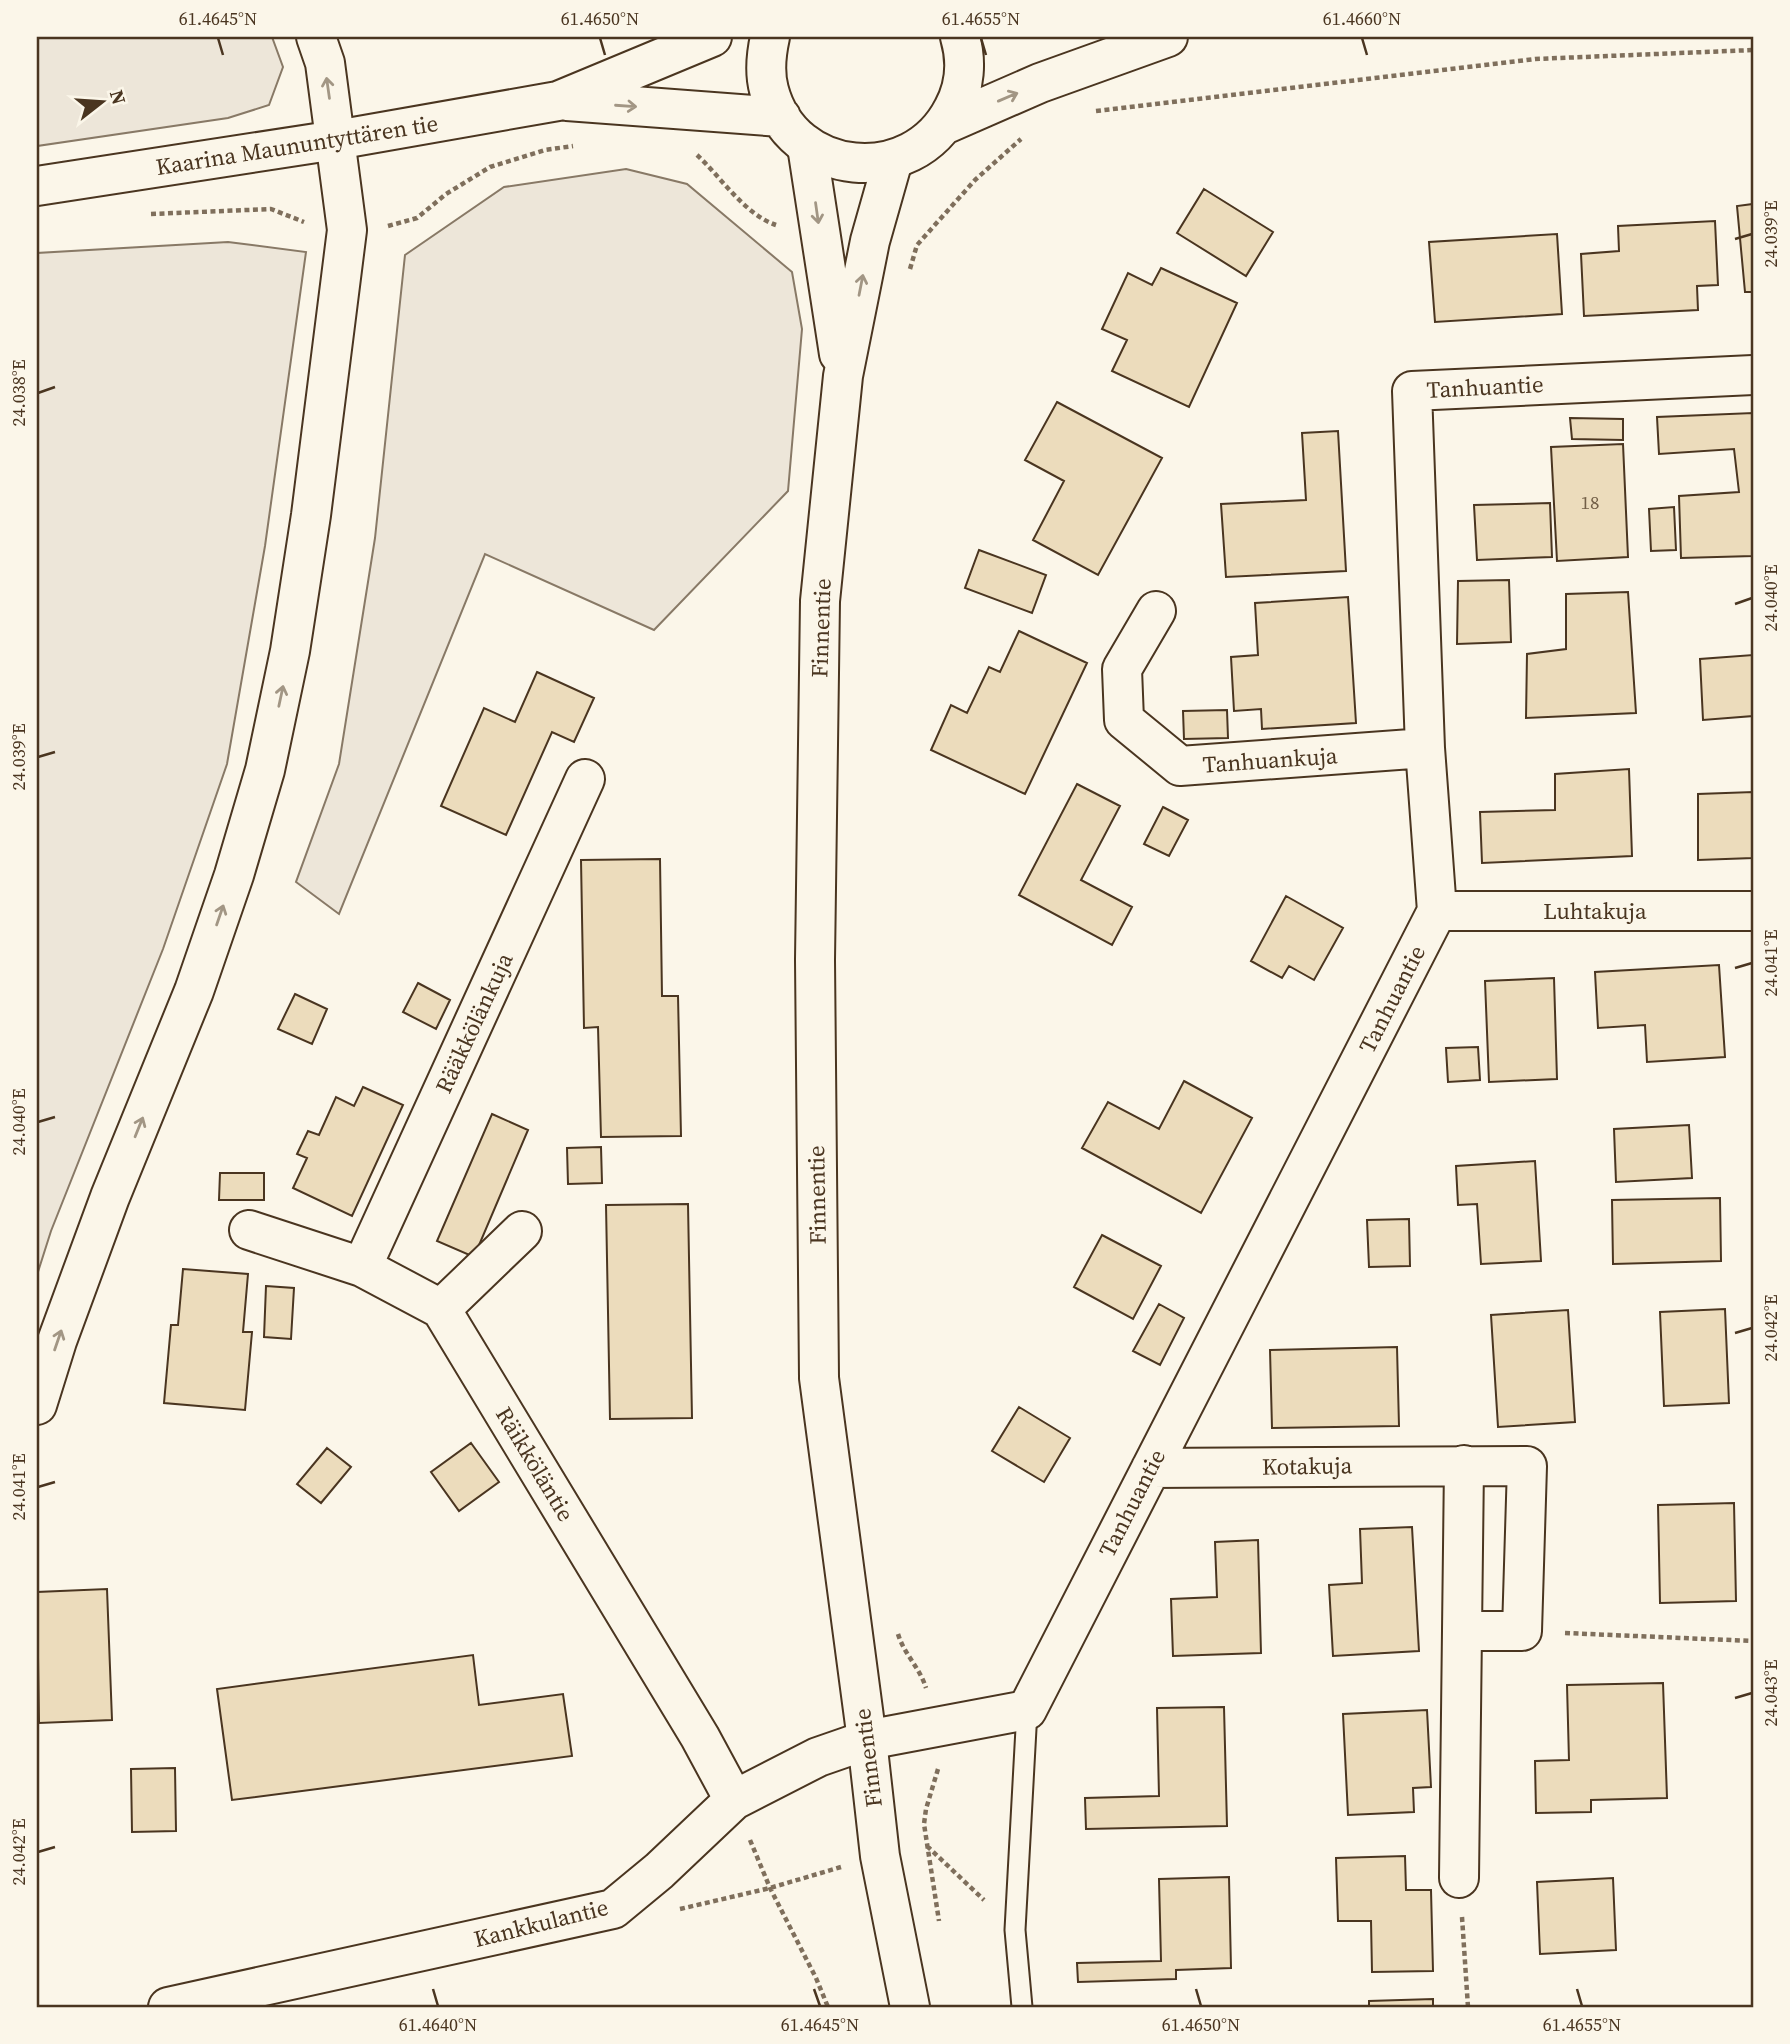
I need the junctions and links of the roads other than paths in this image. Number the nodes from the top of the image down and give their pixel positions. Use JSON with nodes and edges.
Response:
{"nodes":[{"id":1,"x":316,"y":37,"type":"edge"},
{"id":2,"x":712,"y":37,"type":"edge"},
{"id":3,"x":770,"y":37,"type":"edge"},
{"id":4,"x":960,"y":37,"type":"edge"},
{"id":5,"x":1168,"y":37,"type":"edge"},
{"id":6,"x":558,"y":101,"type":"junction"},
{"id":7,"x":781,"y":117,"type":"junction"},
{"id":8,"x":946,"y":124,"type":"junction"},
{"id":9,"x":336,"y":140,"type":"junction"},
{"id":10,"x":807,"y":146,"type":"junction"},
{"id":11,"x":893,"y":160,"type":"junction"},
{"id":12,"x":37,"y":186,"type":"edge"},
{"id":13,"x":1753,"y":375,"type":"edge"},
{"id":14,"x":843,"y":376,"type":"junction"},
{"id":15,"x":1156,"y":611,"type":"dead end"},
{"id":16,"x":1425,"y":748,"type":"junction"},
{"id":17,"x":585,"y":779,"type":"dead end"},
{"id":18,"x":1437,"y":911,"type":"junction"},
{"id":19,"x":1753,"y":911,"type":"edge"},
{"id":20,"x":248,"y":1230,"type":"dead end"},
{"id":21,"x":523,"y":1231,"type":"dead end"},
{"id":22,"x":362,"y":1267,"type":"junction"},
{"id":23,"x":440,"y":1309,"type":"junction"},
{"id":24,"x":37,"y":1405,"type":"edge"},
{"id":25,"x":1464,"y":1465,"type":"junction"},
{"id":26,"x":1151,"y":1468,"type":"junction"},
{"id":27,"x":1462,"y":1631,"type":"junction"},
{"id":28,"x":1027,"y":1710,"type":"junction"},
{"id":29,"x":866,"y":1740,"type":"junction"},
{"id":30,"x":734,"y":1800,"type":"junction"},
{"id":31,"x":1459,"y":1878,"type":"road end"},
{"id":32,"x":168,"y":2007,"type":"edge"},
{"id":33,"x":910,"y":2007,"type":"edge"},
{"id":34,"x":1022,"y":2007,"type":"edge"}],
"edges":[{"from":9,"to":1,"type":"main road","one_way":true},
{"from":2,"to":6,"type":"main road","name":"Kaarina Maununtyttären tie"},
{"from":3,"to":7,"type":"main road"},
{"from":4,"to":8,"type":"main road"},
{"from":8,"to":5,"type":"main road","one_way":true},
{"from":6,"to":7,"type":"main road","name":"Kaarina Maununtyttären tie","one_way":true},
{"from":6,"to":9,"type":"main road","name":"Kaarina Maununtyttären tie"},
{"from":7,"to":10,"type":"main road"},
{"from":8,"to":11,"type":"main road"},
{"from":9,"to":12,"type":"main road","name":"Kaarina Maununtyttären tie"},
{"from":24,"to":9,"type":"main road","one_way":true},
{"from":10,"to":11,"type":"main road"},
{"from":10,"to":14,"type":"main road","name":"Finnentie","one_way":true},
{"from":14,"to":11,"type":"main road","name":"Finnentie","one_way":true},
{"from":13,"to":16,"type":"main road","name":"Tanhuantie"},
{"from":14,"to":29,"type":"main road","name":"Finnentie"},
{"from":15,"to":16,"type":"main road","name":"Tanhuankuja"},
{"from":16,"to":18,"type":"main road","name":"Tanhuantie"},
{"from":17,"to":22,"type":"main road","name":"Rääkkölänkuja"},
{"from":18,"to":19,"type":"main road","name":"Luhtakuja"},
{"from":18,"to":26,"type":"main road","name":"Tanhuantie"},
{"from":20,"to":22,"type":"main road"},
{"from":21,"to":23,"type":"main road"},
{"from":22,"to":23,"type":"main road"},
{"from":23,"to":30,"type":"main road","name":"Räikköläntie"},
{"from":25,"to":26,"type":"main road","name":"Kotakuja"},
{"from":25,"to":27,"type":"main road"},
{"from":25,"to":27,"type":"main road","name":"Kotakuja"},
{"from":26,"to":28,"type":"main road","name":"Tanhuantie"},
{"from":27,"to":31,"type":"main road"},
{"from":28,"to":29,"type":"main road"},
{"from":28,"to":34,"type":"lane"},
{"from":29,"to":30,"type":"main road","name":"Kankkulantie"},
{"from":29,"to":33,"type":"main road","name":"Finnentie"},
{"from":30,"to":32,"type":"main road","name":"Kankkulantie"}]}
